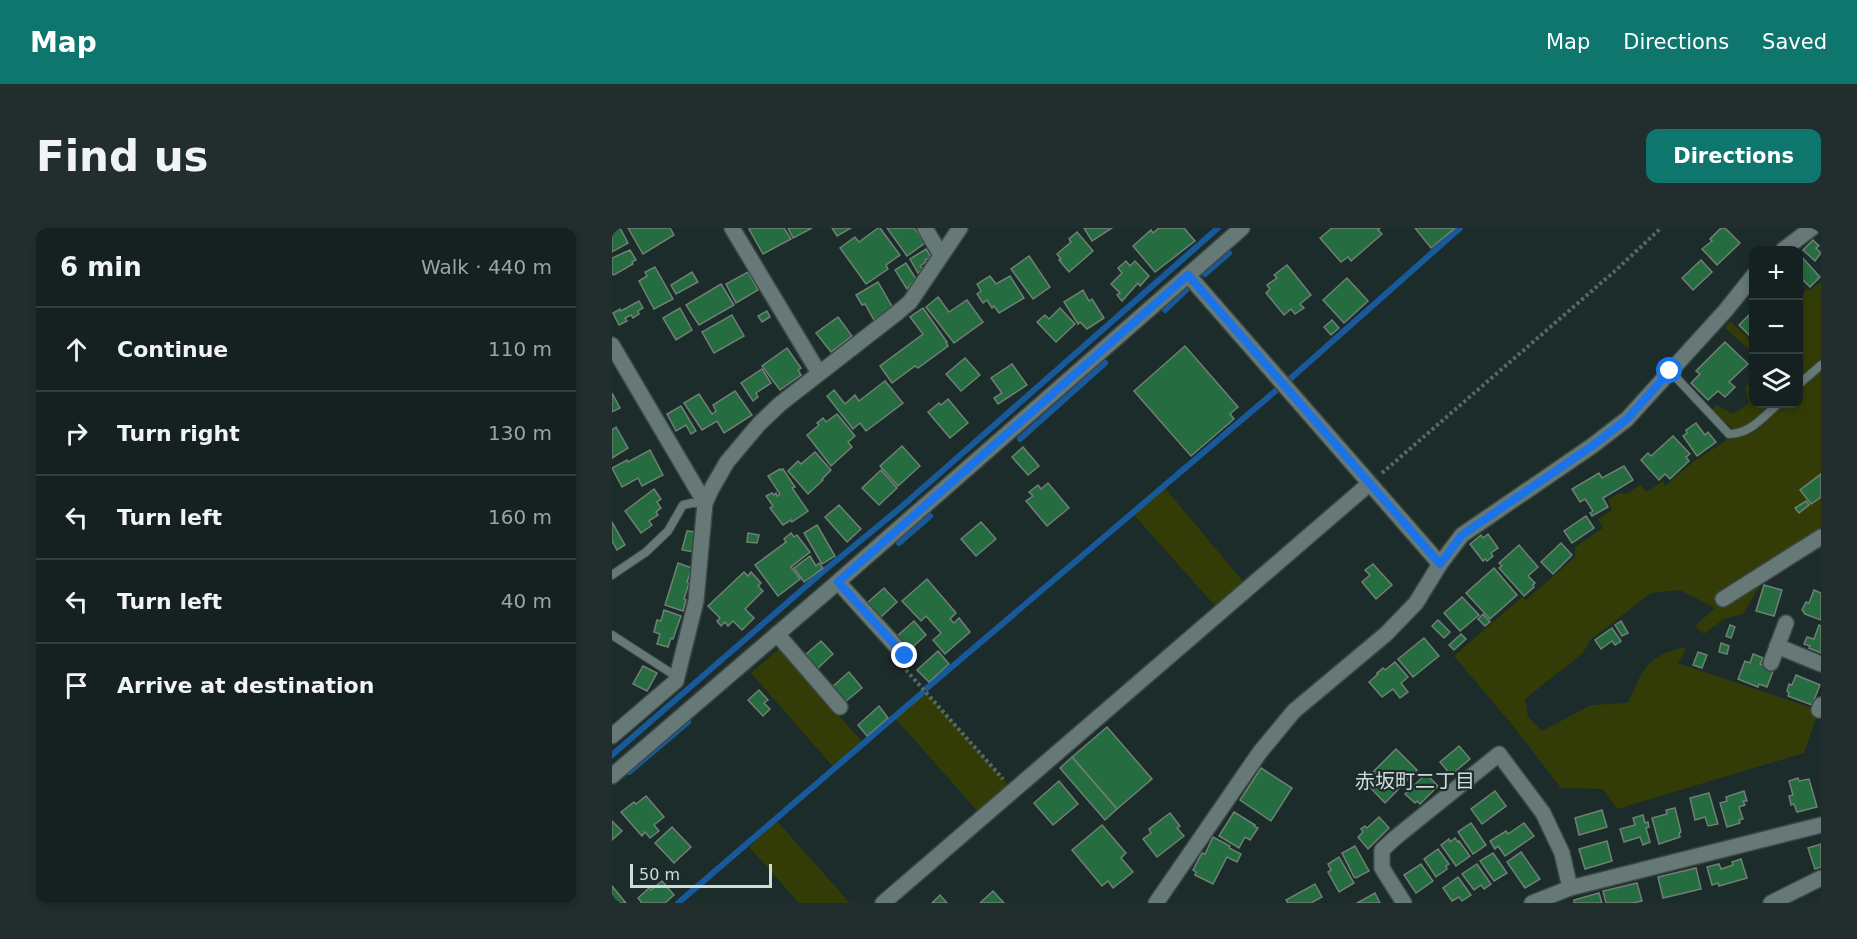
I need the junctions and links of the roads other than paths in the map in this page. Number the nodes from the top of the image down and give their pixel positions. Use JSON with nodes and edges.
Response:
{"nodes":[{"id":1,"x":732,"y":228,"type":"edge"},
{"id":2,"x":925,"y":228,"type":"edge"},
{"id":3,"x":960,"y":228,"type":"edge"},
{"id":4,"x":1242,"y":228,"type":"edge"},
{"id":5,"x":1812,"y":228,"type":"edge"},
{"id":6,"x":1788,"y":246,"type":"edge"},
{"id":7,"x":941,"y":255,"type":"junction"},
{"id":8,"x":1188,"y":275,"type":"junction"},
{"id":9,"x":1749,"y":281,"type":"edge"},
{"id":10,"x":612,"y":345,"type":"edge"},
{"id":11,"x":1821,"y":365,"type":"edge"},
{"id":12,"x":1670,"y":371,"type":"junction"},
{"id":13,"x":819,"y":373,"type":"junction"},
{"id":14,"x":1803,"y":381,"type":"edge"},
{"id":15,"x":1773,"y":408,"type":"edge"},
{"id":16,"x":1370,"y":484,"type":"junction"},
{"id":17,"x":705,"y":503,"type":"junction"},
{"id":18,"x":1821,"y":537,"type":"edge"},
{"id":19,"x":1440,"y":564,"type":"junction"},
{"id":20,"x":612,"y":575,"type":"edge"},
{"id":21,"x":838,"y":582,"type":"junction"},
{"id":22,"x":1723,"y":599,"type":"dead end"},
{"id":23,"x":1786,"y":623,"type":"dead end"},
{"id":24,"x":777,"y":634,"type":"junction"},
{"id":25,"x":612,"y":635,"type":"edge"},
{"id":26,"x":1777,"y":646,"type":"junction"},
{"id":27,"x":903,"y":660,"type":"road end"},
{"id":28,"x":1771,"y":663,"type":"dead end"},
{"id":29,"x":1821,"y":664,"type":"edge"},
{"id":30,"x":679,"y":673,"type":"junction"},
{"id":31,"x":840,"y":707,"type":"dead end"},
{"id":32,"x":612,"y":736,"type":"edge"},
{"id":33,"x":612,"y":776,"type":"edge"},
{"id":34,"x":1821,"y":825,"type":"edge"},
{"id":35,"x":1821,"y":878,"type":"edge"},
{"id":36,"x":1570,"y":888,"type":"junction"},
{"id":37,"x":883,"y":903,"type":"edge"},
{"id":38,"x":1156,"y":903,"type":"edge"},
{"id":39,"x":1404,"y":903,"type":"edge"},
{"id":40,"x":1532,"y":903,"type":"edge"},
{"id":41,"x":1771,"y":903,"type":"edge"}],
"edges":[{"from":1,"to":13,"type":"street"},
{"from":2,"to":7,"type":"street"},
{"from":3,"to":7,"type":"street"},
{"from":4,"to":8,"type":"street"},
{"from":5,"to":6,"type":"street"},
{"from":7,"to":13,"type":"street"},
{"from":8,"to":16,"type":"street"},
{"from":8,"to":21,"type":"street"},
{"from":9,"to":12,"type":"street"},
{"from":10,"to":17,"type":"street"},
{"from":11,"to":14,"type":"lane"},
{"from":12,"to":15,"type":"lane"},
{"from":12,"to":19,"type":"street"},
{"from":13,"to":17,"type":"street"},
{"from":16,"to":19,"type":"street"},
{"from":16,"to":37,"type":"street"},
{"from":17,"to":20,"type":"lane"},
{"from":17,"to":30,"type":"street"},
{"from":18,"to":22,"type":"street"},
{"from":19,"to":38,"type":"street"},
{"from":21,"to":24,"type":"street"},
{"from":21,"to":27,"type":"street"},
{"from":23,"to":26,"type":"street"},
{"from":24,"to":31,"type":"street"},
{"from":24,"to":33,"type":"street"},
{"from":25,"to":30,"type":"lane"},
{"from":26,"to":28,"type":"street"},
{"from":26,"to":29,"type":"street"},
{"from":30,"to":32,"type":"street"},
{"from":34,"to":36,"type":"street"},
{"from":35,"to":41,"type":"street"},
{"from":36,"to":39,"type":"street"},
{"from":36,"to":40,"type":"street"}]}
